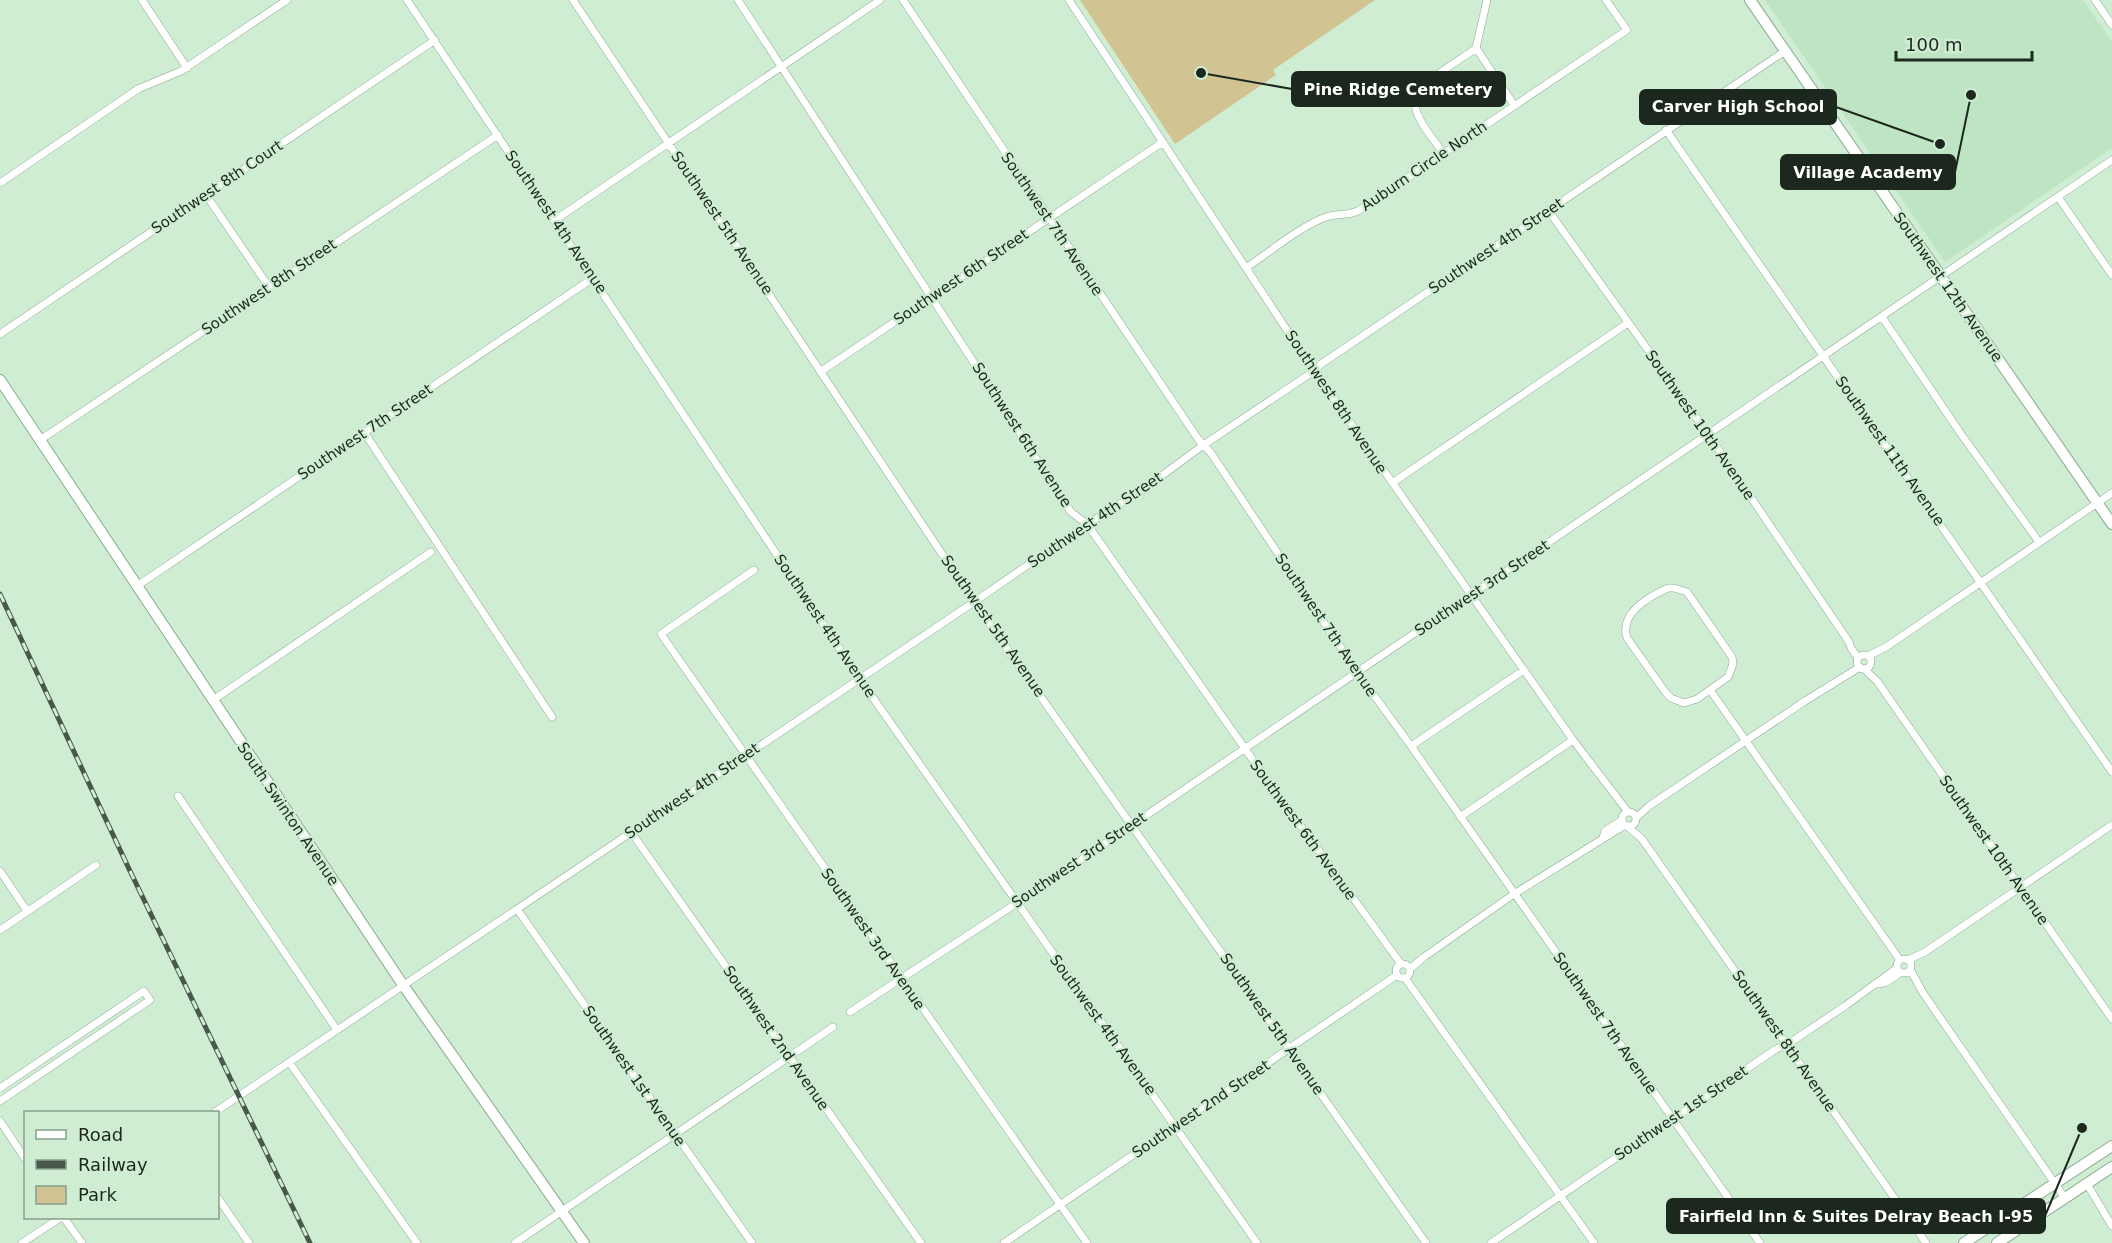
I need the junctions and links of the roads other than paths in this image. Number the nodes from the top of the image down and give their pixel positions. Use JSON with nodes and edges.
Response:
{"nodes":[{"id":1,"x":142,"y":0,"type":"edge"},
{"id":2,"x":286,"y":0,"type":"edge"},
{"id":3,"x":407,"y":0,"type":"edge"},
{"id":4,"x":573,"y":0,"type":"edge"},
{"id":5,"x":738,"y":0,"type":"edge"},
{"id":6,"x":880,"y":0,"type":"edge"},
{"id":7,"x":903,"y":0,"type":"edge"},
{"id":8,"x":1069,"y":0,"type":"edge"},
{"id":9,"x":1486,"y":0,"type":"edge"},
{"id":10,"x":1606,"y":0,"type":"edge"},
{"id":11,"x":1750,"y":0,"type":"edge"},
{"id":12,"x":2095,"y":0,"type":"edge"},
{"id":13,"x":2112,"y":25,"type":"edge"},
{"id":14,"x":435,"y":40,"type":"junction"},
{"id":15,"x":1476,"y":48,"type":"junction"},
{"id":16,"x":1785,"y":51,"type":"junction"},
{"id":17,"x":782,"y":66,"type":"junction"},
{"id":18,"x":187,"y":68,"type":"junction"},
{"id":19,"x":1514,"y":105,"type":"junction"},
{"id":20,"x":1666,"y":130,"type":"junction"},
{"id":21,"x":498,"y":135,"type":"junction"},
{"id":22,"x":1163,"y":142,"type":"junction"},
{"id":23,"x":669,"y":143,"type":"junction"},
{"id":24,"x":1443,"y":153,"type":"junction"},
{"id":25,"x":2112,"y":160,"type":"edge"},
{"id":26,"x":0,"y":183,"type":"edge"},
{"id":27,"x":206,"y":195,"type":"junction"},
{"id":28,"x":2058,"y":197,"type":"junction"},
{"id":29,"x":1548,"y":210,"type":"junction"},
{"id":30,"x":1048,"y":218,"type":"junction"},
{"id":31,"x":555,"y":220,"type":"junction"},
{"id":32,"x":1246,"y":268,"type":"junction"},
{"id":33,"x":2112,"y":275,"type":"edge"},
{"id":34,"x":1941,"y":277,"type":"junction"},
{"id":35,"x":593,"y":278,"type":"junction"},
{"id":36,"x":269,"y":287,"type":"junction"},
{"id":37,"x":933,"y":298,"type":"junction"},
{"id":38,"x":1882,"y":317,"type":"junction"},
{"id":39,"x":1628,"y":323,"type":"junction"},
{"id":40,"x":0,"y":334,"type":"edge"},
{"id":41,"x":1824,"y":356,"type":"junction"},
{"id":42,"x":1314,"y":371,"type":"junction"},
{"id":43,"x":820,"y":372,"type":"junction"},
{"id":44,"x":0,"y":380,"type":"edge"},
{"id":45,"x":364,"y":432,"type":"junction"},
{"id":46,"x":1708,"y":434,"type":"junction"},
{"id":47,"x":40,"y":440,"type":"junction"},
{"id":48,"x":1202,"y":446,"type":"junction"},
{"id":49,"x":1392,"y":483,"type":"junction"},
{"id":50,"x":2112,"y":493,"type":"edge"},
{"id":51,"x":2097,"y":503,"type":"junction"},
{"id":52,"x":1087,"y":524,"type":"junction"},
{"id":53,"x":2112,"y":524,"type":"edge"},
{"id":54,"x":2039,"y":542,"type":"junction"},
{"id":55,"x":431,"y":552,"type":"dead end"},
{"id":56,"x":754,"y":570,"type":"dead end"},
{"id":57,"x":1980,"y":582,"type":"junction"},
{"id":58,"x":137,"y":586,"type":"junction"},
{"id":59,"x":1471,"y":595,"type":"junction"},
{"id":60,"x":974,"y":602,"type":"junction"},
{"id":61,"x":1863,"y":662,"type":"junction"},
{"id":62,"x":1524,"y":670,"type":"junction"},
{"id":63,"x":1357,"y":672,"type":"junction"},
{"id":64,"x":859,"y":678,"type":"junction"},
{"id":65,"x":1710,"y":690,"type":"junction"},
{"id":66,"x":213,"y":700,"type":"junction"},
{"id":67,"x":552,"y":717,"type":"dead end"},
{"id":68,"x":1573,"y":740,"type":"junction"},
{"id":69,"x":1746,"y":741,"type":"junction"},
{"id":70,"x":1411,"y":746,"type":"junction"},
{"id":71,"x":1245,"y":748,"type":"junction"},
{"id":72,"x":745,"y":755,"type":"junction"},
{"id":73,"x":2112,"y":772,"type":"edge"},
{"id":74,"x":178,"y":796,"type":"dead end"},
{"id":75,"x":1460,"y":817,"type":"junction"},
{"id":76,"x":1629,"y":819,"type":"junction"},
{"id":77,"x":1132,"y":824,"type":"junction"},
{"id":78,"x":2112,"y":825,"type":"edge"},
{"id":79,"x":631,"y":832,"type":"junction"},
{"id":80,"x":96,"y":865,"type":"dead end"},
{"id":81,"x":0,"y":871,"type":"edge"},
{"id":82,"x":2020,"y":887,"type":"junction"},
{"id":83,"x":1514,"y":894,"type":"junction"},
{"id":84,"x":1017,"y":903,"type":"junction"},
{"id":85,"x":517,"y":909,"type":"junction"},
{"id":86,"x":27,"y":911,"type":"junction"},
{"id":87,"x":0,"y":930,"type":"edge"},
{"id":88,"x":1386,"y":945,"type":"junction"},
{"id":89,"x":1905,"y":967,"type":"junction"},
{"id":90,"x":1406,"y":970,"type":"junction"},
{"id":91,"x":1396,"y":973,"type":"junction"},
{"id":92,"x":902,"y":980,"type":"junction"},
{"id":93,"x":403,"y":986,"type":"junction"},
{"id":94,"x":850,"y":1012,"type":"dead end"},
{"id":95,"x":2112,"y":1019,"type":"edge"},
{"id":96,"x":832,"y":1028,"type":"dead end"},
{"id":97,"x":337,"y":1030,"type":"junction"},
{"id":98,"x":1788,"y":1044,"type":"junction"},
{"id":99,"x":1290,"y":1049,"type":"junction"},
{"id":100,"x":789,"y":1057,"type":"junction"},
{"id":101,"x":289,"y":1062,"type":"junction"},
{"id":102,"x":0,"y":1088,"type":"edge"},
{"id":103,"x":0,"y":1101,"type":"edge"},
{"id":104,"x":218,"y":1111,"type":"edge"},
{"id":105,"x":1673,"y":1119,"type":"junction"},
{"id":106,"x":0,"y":1121,"type":"edge"},
{"id":107,"x":1176,"y":1126,"type":"junction"},
{"id":108,"x":675,"y":1134,"type":"junction"},
{"id":109,"x":2112,"y":1146,"type":"edge"},
{"id":110,"x":24,"y":1157,"type":"edge"},
{"id":111,"x":2112,"y":1167,"type":"edge"},
{"id":112,"x":2055,"y":1183,"type":"junction"},
{"id":113,"x":2087,"y":1184,"type":"junction"},
{"id":114,"x":1561,"y":1196,"type":"junction"},
{"id":115,"x":2065,"y":1198,"type":"junction"},
{"id":116,"x":219,"y":1199,"type":"edge"},
{"id":117,"x":1060,"y":1205,"type":"junction"},
{"id":118,"x":561,"y":1211,"type":"junction"},
{"id":119,"x":60,"y":1219,"type":"edge"},
{"id":120,"x":63,"y":1219,"type":"edge"},
{"id":121,"x":2112,"y":1226,"type":"edge"},
{"id":122,"x":22,"y":1243,"type":"edge"},
{"id":123,"x":82,"y":1243,"type":"edge"},
{"id":124,"x":249,"y":1243,"type":"edge"},
{"id":125,"x":417,"y":1243,"type":"edge"},
{"id":126,"x":515,"y":1243,"type":"edge"},
{"id":127,"x":584,"y":1243,"type":"edge"},
{"id":128,"x":752,"y":1243,"type":"edge"},
{"id":129,"x":921,"y":1243,"type":"edge"},
{"id":130,"x":1004,"y":1243,"type":"edge"},
{"id":131,"x":1087,"y":1243,"type":"edge"},
{"id":132,"x":1257,"y":1243,"type":"edge"},
{"id":133,"x":1426,"y":1243,"type":"edge"},
{"id":134,"x":1491,"y":1243,"type":"edge"},
{"id":135,"x":1594,"y":1243,"type":"edge"},
{"id":136,"x":1760,"y":1243,"type":"edge"},
{"id":137,"x":1926,"y":1243,"type":"edge"},
{"id":138,"x":1964,"y":1243,"type":"edge"},
{"id":139,"x":1997,"y":1243,"type":"edge"}],
"edges":[{"from":1,"to":18,"type":"street"},
{"from":2,"to":18,"type":"street"},
{"from":3,"to":14,"type":"street","name":"Southwest 4th Avenue"},
{"from":4,"to":23,"type":"street","name":"Southwest 5th Avenue"},
{"from":5,"to":17,"type":"street","name":"Southwest 6th Avenue"},
{"from":6,"to":17,"type":"street"},
{"from":7,"to":30,"type":"street","name":"Southwest 7th Avenue"},
{"from":8,"to":22,"type":"street","name":"Southwest 8th Avenue"},
{"from":9,"to":15,"type":"street"},
{"from":10,"to":19,"type":"street","name":"Auburn Circle North"},
{"from":11,"to":16,"type":"street","name":"Southwest 12th Avenue"},
{"from":12,"to":13,"type":"street"},
{"from":14,"to":21,"type":"street","name":"Southwest 4th Avenue"},
{"from":14,"to":27,"type":"street","name":"Southwest 8th Court"},
{"from":15,"to":19,"type":"street"},
{"from":15,"to":24,"type":"street"},
{"from":16,"to":20,"type":"street","name":"Southwest 4th Street"},
{"from":16,"to":34,"type":"street","name":"Southwest 12th Avenue"},
{"from":17,"to":23,"type":"street"},
{"from":17,"to":37,"type":"street","name":"Southwest 6th Avenue"},
{"from":18,"to":26,"type":"street"},
{"from":19,"to":24,"type":"street","name":"Auburn Circle North"},
{"from":20,"to":29,"type":"street","name":"Southwest 4th Street"},
{"from":20,"to":41,"type":"street","name":"Southwest 11th Avenue"},
{"from":21,"to":31,"type":"street","name":"Southwest 4th Avenue"},
{"from":21,"to":36,"type":"street","name":"Southwest 8th Street"},
{"from":22,"to":30,"type":"street","name":"Southwest 6th Street"},
{"from":22,"to":32,"type":"street","name":"Southwest 8th Avenue"},
{"from":23,"to":31,"type":"street"},
{"from":23,"to":43,"type":"street","name":"Southwest 5th Avenue"},
{"from":24,"to":32,"type":"street","name":"Auburn Circle North"},
{"from":25,"to":28,"type":"street","name":"Southwest 3rd Street"},
{"from":27,"to":36,"type":"street"},
{"from":27,"to":40,"type":"street","name":"Southwest 8th Court"},
{"from":28,"to":33,"type":"street"},
{"from":28,"to":34,"type":"street","name":"Southwest 3rd Street"},
{"from":29,"to":39,"type":"street","name":"Southwest 10th Avenue"},
{"from":29,"to":42,"type":"street","name":"Southwest 4th Street"},
{"from":30,"to":37,"type":"street","name":"Southwest 6th Street"},
{"from":30,"to":48,"type":"street","name":"Southwest 7th Avenue"},
{"from":31,"to":35,"type":"street","name":"Southwest 4th Avenue"},
{"from":32,"to":42,"type":"street","name":"Southwest 8th Avenue"},
{"from":34,"to":38,"type":"street","name":"Southwest 3rd Street"},
{"from":34,"to":51,"type":"street","name":"Southwest 12th Avenue"},
{"from":35,"to":45,"type":"street","name":"Southwest 7th Street"},
{"from":35,"to":64,"type":"street","name":"Southwest 4th Avenue"},
{"from":36,"to":47,"type":"street","name":"Southwest 8th Street"},
{"from":37,"to":43,"type":"street","name":"Southwest 6th Street"},
{"from":37,"to":52,"type":"street","name":"Southwest 6th Avenue"},
{"from":38,"to":41,"type":"street","name":"Southwest 3rd Street"},
{"from":38,"to":54,"type":"street"},
{"from":39,"to":46,"type":"street","name":"Southwest 10th Avenue"},
{"from":39,"to":49,"type":"street"},
{"from":41,"to":46,"type":"street","name":"Southwest 3rd Street"},
{"from":41,"to":57,"type":"street","name":"Southwest 11th Avenue"},
{"from":42,"to":48,"type":"street","name":"Southwest 4th Street"},
{"from":42,"to":49,"type":"street","name":"Southwest 8th Avenue"},
{"from":43,"to":60,"type":"street","name":"Southwest 5th Avenue"},
{"from":44,"to":47,"type":"street","name":"South Swinton Avenue"},
{"from":45,"to":58,"type":"street","name":"Southwest 7th Street"},
{"from":45,"to":67,"type":"street"},
{"from":46,"to":59,"type":"street","name":"Southwest 3rd Street"},
{"from":46,"to":61,"type":"street","name":"Southwest 10th Avenue"},
{"from":47,"to":58,"type":"street","name":"South Swinton Avenue"},
{"from":48,"to":52,"type":"street","name":"Southwest 4th Street"},
{"from":48,"to":63,"type":"street","name":"Southwest 7th Avenue"},
{"from":49,"to":59,"type":"street","name":"Southwest 8th Avenue"},
{"from":50,"to":51,"type":"street"},
{"from":51,"to":53,"type":"street","name":"Southwest 12th Avenue"},
{"from":51,"to":54,"type":"street"},
{"from":52,"to":60,"type":"street","name":"Southwest 4th Street"},
{"from":52,"to":71,"type":"street","name":"Southwest 6th Avenue"},
{"from":54,"to":57,"type":"street"},
{"from":55,"to":66,"type":"street"},
{"from":56,"to":72,"type":"street","name":"Southwest 3rd Avenue"},
{"from":57,"to":61,"type":"street"},
{"from":57,"to":73,"type":"street","name":"Southwest 11th Avenue"},
{"from":58,"to":66,"type":"street","name":"South Swinton Avenue"},
{"from":59,"to":62,"type":"street","name":"Southwest 8th Avenue"},
{"from":59,"to":63,"type":"street","name":"Southwest 3rd Street"},
{"from":60,"to":64,"type":"street","name":"Southwest 4th Street"},
{"from":60,"to":77,"type":"street","name":"Southwest 5th Avenue"},
{"from":61,"to":69,"type":"street"},
{"from":61,"to":82,"type":"street","name":"Southwest 10th Avenue"},
{"from":62,"to":68,"type":"street","name":"Southwest 8th Avenue"},
{"from":62,"to":70,"type":"street"},
{"from":63,"to":70,"type":"street","name":"Southwest 7th Avenue"},
{"from":63,"to":71,"type":"street","name":"Southwest 3rd Street"},
{"from":64,"to":72,"type":"street","name":"Southwest 4th Street"},
{"from":64,"to":84,"type":"street","name":"Southwest 4th Avenue"},
{"from":65,"to":65,"type":"street"},
{"from":65,"to":69,"type":"street"},
{"from":66,"to":93,"type":"street","name":"South Swinton Avenue"},
{"from":68,"to":75,"type":"street"},
{"from":68,"to":76,"type":"street","name":"Southwest 8th Avenue"},
{"from":69,"to":76,"type":"street"},
{"from":69,"to":89,"type":"street"},
{"from":70,"to":75,"type":"street","name":"Southwest 7th Avenue"},
{"from":71,"to":77,"type":"street","name":"Southwest 3rd Street"},
{"from":71,"to":88,"type":"street","name":"Southwest 6th Avenue"},
{"from":72,"to":79,"type":"street","name":"Southwest 4th Street"},
{"from":72,"to":92,"type":"street","name":"Southwest 3rd Avenue"},
{"from":74,"to":97,"type":"street"},
{"from":75,"to":83,"type":"street","name":"Southwest 7th Avenue"},
{"from":76,"to":83,"type":"street"},
{"from":76,"to":98,"type":"street","name":"Southwest 8th Avenue"},
{"from":77,"to":84,"type":"street","name":"Southwest 3rd Street"},
{"from":77,"to":99,"type":"street","name":"Southwest 5th Avenue"},
{"from":78,"to":82,"type":"street","name":"Southwest 1st Street"},
{"from":79,"to":85,"type":"street","name":"Southwest 4th Street"},
{"from":79,"to":100,"type":"street","name":"Southwest 2nd Avenue"},
{"from":80,"to":86,"type":"street"},
{"from":81,"to":86,"type":"street"},
{"from":82,"to":89,"type":"street","name":"Southwest 1st Street"},
{"from":82,"to":95,"type":"street","name":"Southwest 10th Avenue"},
{"from":83,"to":90,"type":"street"},
{"from":83,"to":105,"type":"street","name":"Southwest 7th Avenue"},
{"from":84,"to":92,"type":"street","name":"Southwest 3rd Street"},
{"from":84,"to":107,"type":"street","name":"Southwest 4th Avenue"},
{"from":85,"to":93,"type":"street","name":"Southwest 4th Street"},
{"from":85,"to":108,"type":"street","name":"Southwest 1st Avenue"},
{"from":86,"to":87,"type":"street"},
{"from":88,"to":90,"type":"street","name":"Southwest 6th Avenue"},
{"from":88,"to":91,"type":"street","name":"Southwest 6th Avenue"},
{"from":89,"to":98,"type":"street","name":"Southwest 1st Street"},
{"from":89,"to":112,"type":"street"},
{"from":90,"to":91,"type":"street"},
{"from":90,"to":91,"type":"street"},
{"from":90,"to":114,"type":"street","name":"Southwest 6th Avenue"},
{"from":91,"to":99,"type":"street","name":"Southwest 2nd Street"},
{"from":92,"to":94,"type":"street","name":"Southwest 3rd Street"},
{"from":92,"to":117,"type":"street","name":"Southwest 3rd Avenue"},
{"from":93,"to":97,"type":"street","name":"Southwest 4th Street"},
{"from":93,"to":118,"type":"street","name":"South Swinton Avenue"},
{"from":96,"to":100,"type":"street"},
{"from":97,"to":101,"type":"street","name":"Southwest 4th Street"},
{"from":98,"to":105,"type":"street","name":"Southwest 1st Street"},
{"from":98,"to":137,"type":"street","name":"Southwest 8th Avenue"},
{"from":99,"to":107,"type":"street","name":"Southwest 2nd Street"},
{"from":99,"to":133,"type":"street","name":"Southwest 5th Avenue"},
{"from":100,"to":108,"type":"street"},
{"from":100,"to":129,"type":"street","name":"Southwest 2nd Avenue"},
{"from":101,"to":104,"type":"street","name":"Southwest 4th Street"},
{"from":101,"to":125,"type":"street"},
{"from":102,"to":103,"type":"street"},
{"from":105,"to":114,"type":"street","name":"Southwest 1st Street"},
{"from":105,"to":136,"type":"street","name":"Southwest 7th Avenue"},
{"from":106,"to":110,"type":"street"},
{"from":107,"to":117,"type":"street","name":"Southwest 2nd Street"},
{"from":107,"to":132,"type":"street","name":"Southwest 4th Avenue"},
{"from":108,"to":118,"type":"street"},
{"from":108,"to":128,"type":"street","name":"Southwest 1st Avenue"},
{"from":109,"to":112,"type":"street"},
{"from":111,"to":113,"type":"street"},
{"from":112,"to":115,"type":"street"},
{"from":112,"to":138,"type":"street"},
{"from":113,"to":115,"type":"street"},
{"from":113,"to":121,"type":"street"},
{"from":114,"to":134,"type":"street","name":"Southwest 1st Street"},
{"from":114,"to":135,"type":"street","name":"Southwest 6th Avenue"},
{"from":115,"to":139,"type":"street"},
{"from":116,"to":124,"type":"street"},
{"from":117,"to":130,"type":"street","name":"Southwest 2nd Street"},
{"from":117,"to":131,"type":"street","name":"Southwest 3rd Avenue"},
{"from":118,"to":126,"type":"street"},
{"from":118,"to":127,"type":"street","name":"South Swinton Avenue"},
{"from":119,"to":122,"type":"street"},
{"from":120,"to":123,"type":"street"}]}
